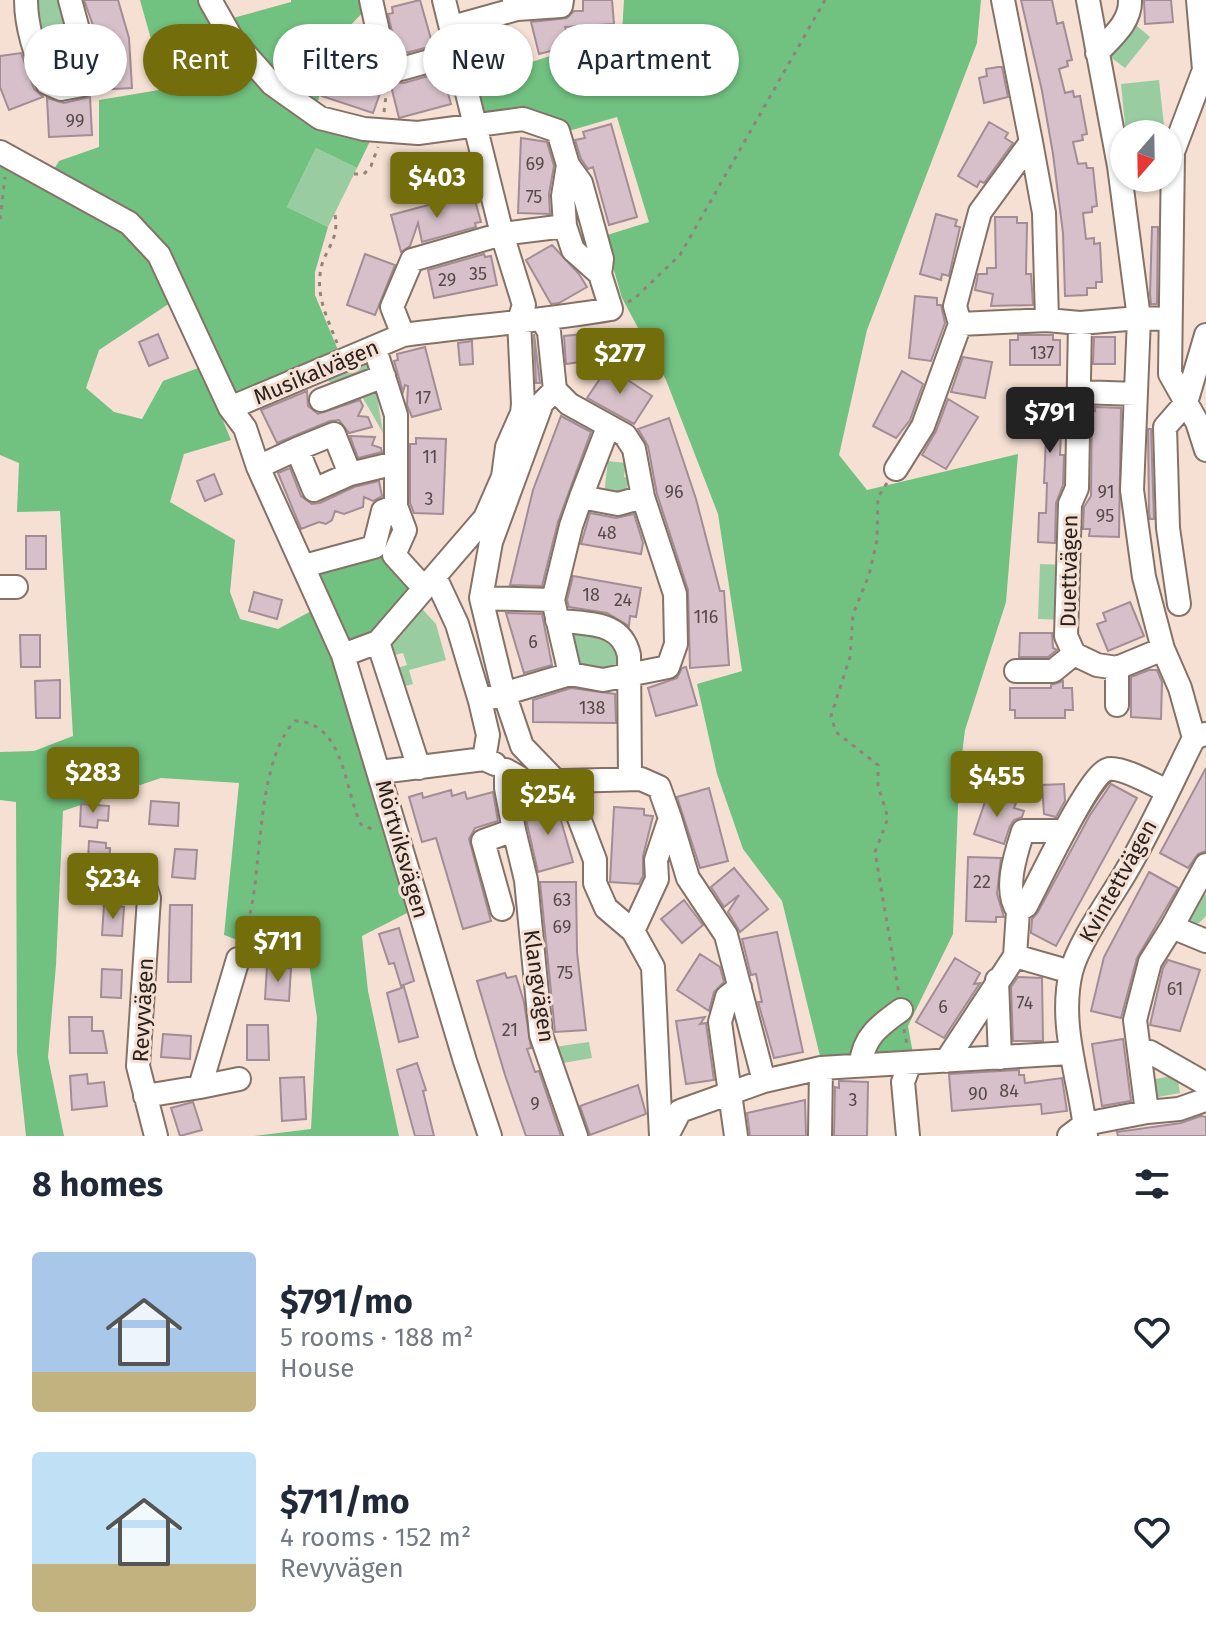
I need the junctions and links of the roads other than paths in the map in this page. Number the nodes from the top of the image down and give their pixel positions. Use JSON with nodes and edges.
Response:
{"nodes":[{"id":1,"x":26,"y":0,"type":"edge"},
{"id":2,"x":70,"y":0,"type":"edge"},
{"id":3,"x":210,"y":0,"type":"edge"},
{"id":4,"x":371,"y":0,"type":"edge"},
{"id":5,"x":444,"y":0,"type":"edge"},
{"id":6,"x":562,"y":0,"type":"edge"},
{"id":7,"x":1003,"y":0,"type":"edge"},
{"id":8,"x":1088,"y":0,"type":"edge"},
{"id":9,"x":1130,"y":0,"type":"edge"},
{"id":10,"x":1198,"y":0,"type":"edge"},
{"id":11,"x":516,"y":4,"type":"edge"},
{"id":12,"x":376,"y":24,"type":"edge"},
{"id":13,"x":451,"y":24,"type":"edge"},
{"id":14,"x":460,"y":24,"type":"edge"},
{"id":15,"x":1097,"y":53,"type":"junction"},
{"id":16,"x":1205,"y":70,"type":"edge"},
{"id":17,"x":468,"y":96,"type":"edge"},
{"id":18,"x":1111,"y":120,"type":"edge"},
{"id":19,"x":475,"y":124,"type":"junction"},
{"id":20,"x":1182,"y":126,"type":"edge"},
{"id":21,"x":1031,"y":142,"type":"junction"},
{"id":22,"x":1,"y":153,"type":"edge"},
{"id":23,"x":568,"y":165,"type":"junction"},
{"id":24,"x":1124,"y":192,"type":"edge"},
{"id":25,"x":1171,"y":192,"type":"edge"},
{"id":26,"x":565,"y":226,"type":"junction"},
{"id":27,"x":502,"y":234,"type":"junction"},
{"id":28,"x":600,"y":274,"type":"junction"},
{"id":29,"x":1139,"y":318,"type":"junction"},
{"id":30,"x":1170,"y":319,"type":"junction"},
{"id":31,"x":519,"y":320,"type":"junction"},
{"id":32,"x":1047,"y":320,"type":"junction"},
{"id":33,"x":543,"y":321,"type":"junction"},
{"id":34,"x":1080,"y":323,"type":"junction"},
{"id":35,"x":960,"y":324,"type":"junction"},
{"id":36,"x":403,"y":335,"type":"junction"},
{"id":37,"x":1206,"y":335,"type":"edge"},
{"id":38,"x":375,"y":349,"type":"junction"},
{"id":39,"x":312,"y":376,"type":"junction"},
{"id":40,"x":384,"y":376,"type":"junction"},
{"id":41,"x":1079,"y":392,"type":"junction"},
{"id":42,"x":1136,"y":394,"type":"junction"},
{"id":43,"x":540,"y":399,"type":"junction"},
{"id":44,"x":321,"y":400,"type":"junction"},
{"id":45,"x":1186,"y":403,"type":"junction"},
{"id":46,"x":230,"y":408,"type":"junction"},
{"id":47,"x":608,"y":427,"type":"junction"},
{"id":48,"x":334,"y":434,"type":"junction"},
{"id":49,"x":297,"y":449,"type":"junction"},
{"id":50,"x":1206,"y":450,"type":"edge"},
{"id":51,"x":396,"y":463,"type":"junction"},
{"id":52,"x":258,"y":467,"type":"junction"},
{"id":53,"x":896,"y":469,"type":"road end"},
{"id":54,"x":350,"y":474,"type":"junction"},
{"id":55,"x":581,"y":497,"type":"junction"},
{"id":56,"x":643,"y":497,"type":"junction"},
{"id":57,"x":384,"y":551,"type":"junction"},
{"id":58,"x":304,"y":566,"type":"junction"},
{"id":59,"x":430,"y":582,"type":"junction"},
{"id":60,"x":481,"y":598,"type":"junction"},
{"id":61,"x":1179,"y":604,"type":"dead end"},
{"id":62,"x":555,"y":610,"type":"junction"},
{"id":63,"x":378,"y":642,"type":"junction"},
{"id":64,"x":1163,"y":649,"type":"junction"},
{"id":65,"x":1074,"y":654,"type":"junction"},
{"id":66,"x":343,"y":655,"type":"junction"},
{"id":67,"x":1117,"y":668,"type":"junction"},
{"id":68,"x":1016,"y":671,"type":"dead end"},
{"id":69,"x":570,"y":674,"type":"junction"},
{"id":70,"x":630,"y":674,"type":"junction"},
{"id":71,"x":504,"y":693,"type":"junction"},
{"id":72,"x":480,"y":701,"type":"junction"},
{"id":73,"x":1117,"y":705,"type":"dead end"},
{"id":74,"x":1200,"y":736,"type":"edge"},
{"id":75,"x":484,"y":759,"type":"junction"},
{"id":76,"x":419,"y":768,"type":"junction"},
{"id":77,"x":506,"y":770,"type":"junction"},
{"id":78,"x":380,"y":772,"type":"junction"},
{"id":79,"x":630,"y":779,"type":"junction"},
{"id":80,"x":560,"y":782,"type":"junction"},
{"id":81,"x":1167,"y":791,"type":"junction"},
{"id":82,"x":670,"y":818,"type":"junction"},
{"id":83,"x":514,"y":830,"type":"junction"},
{"id":84,"x":1064,"y":831,"type":"junction"},
{"id":85,"x":1206,"y":865,"type":"edge"},
{"id":86,"x":142,"y":877,"type":"dead end"},
{"id":87,"x":526,"y":880,"type":"junction"},
{"id":88,"x":1018,"y":911,"type":"junction"},
{"id":89,"x":1172,"y":927,"type":"junction"},
{"id":90,"x":633,"y":931,"type":"junction"},
{"id":91,"x":1206,"y":941,"type":"edge"},
{"id":92,"x":1015,"y":956,"type":"junction"},
{"id":93,"x":238,"y":959,"type":"road end"},
{"id":94,"x":1071,"y":972,"type":"junction"},
{"id":95,"x":997,"y":980,"type":"junction"},
{"id":96,"x":740,"y":987,"type":"junction"},
{"id":97,"x":901,"y":1010,"type":"road end"},
{"id":98,"x":1140,"y":1052,"type":"junction"},
{"id":99,"x":1070,"y":1053,"type":"junction"},
{"id":100,"x":1000,"y":1058,"type":"junction"},
{"id":101,"x":946,"y":1061,"type":"junction"},
{"id":102,"x":861,"y":1064,"type":"junction"},
{"id":103,"x":821,"y":1068,"type":"junction"},
{"id":104,"x":906,"y":1073,"type":"junction"},
{"id":105,"x":239,"y":1079,"type":"dead end"},
{"id":106,"x":764,"y":1081,"type":"junction"},
{"id":107,"x":1206,"y":1084,"type":"edge"},
{"id":108,"x":200,"y":1087,"type":"junction"},
{"id":109,"x":730,"y":1093,"type":"junction"},
{"id":110,"x":145,"y":1096,"type":"junction"},
{"id":111,"x":1206,"y":1097,"type":"edge"},
{"id":112,"x":670,"y":1108,"type":"junction"},
{"id":113,"x":1147,"y":1112,"type":"junction"},
{"id":114,"x":1080,"y":1132,"type":"edge"},
{"id":115,"x":156,"y":1136,"type":"edge"},
{"id":116,"x":490,"y":1136,"type":"edge"},
{"id":117,"x":576,"y":1136,"type":"edge"},
{"id":118,"x":661,"y":1136,"type":"edge"},
{"id":119,"x":667,"y":1136,"type":"edge"},
{"id":120,"x":736,"y":1136,"type":"edge"},
{"id":121,"x":820,"y":1136,"type":"edge"},
{"id":122,"x":908,"y":1136,"type":"edge"}],
"edges":[{"from":1,"to":2,"type":"street"},
{"from":3,"to":19,"type":"street"},
{"from":4,"to":12,"type":"street"},
{"from":5,"to":13,"type":"street"},
{"from":6,"to":11,"type":"street"},
{"from":7,"to":21,"type":"street"},
{"from":8,"to":15,"type":"street"},
{"from":9,"to":15,"type":"street"},
{"from":10,"to":16,"type":"street"},
{"from":11,"to":14,"type":"street"},
{"from":15,"to":18,"type":"street"},
{"from":16,"to":20,"type":"street"},
{"from":17,"to":19,"type":"street"},
{"from":19,"to":23,"type":"street"},
{"from":19,"to":27,"type":"street"},
{"from":21,"to":32,"type":"street"},
{"from":21,"to":35,"type":"street"},
{"from":22,"to":46,"type":"street","name":"Mörtviksvägen"},
{"from":23,"to":26,"type":"street"},
{"from":23,"to":28,"type":"street"},
{"from":24,"to":29,"type":"street"},
{"from":25,"to":30,"type":"street"},
{"from":26,"to":27,"type":"street","name":"Musikalvägen"},
{"from":26,"to":28,"type":"street"},
{"from":27,"to":31,"type":"street"},
{"from":27,"to":36,"type":"street","name":"Musikalvägen"},
{"from":28,"to":33,"type":"street","name":"Musikalvägen"},
{"from":29,"to":30,"type":"street"},
{"from":29,"to":34,"type":"street"},
{"from":29,"to":42,"type":"street"},
{"from":30,"to":45,"type":"street"},
{"from":31,"to":33,"type":"street","name":"Musikalvägen"},
{"from":31,"to":36,"type":"street","name":"Musikalvägen"},
{"from":31,"to":43,"type":"street"},
{"from":32,"to":34,"type":"street"},
{"from":32,"to":35,"type":"street"},
{"from":33,"to":43,"type":"street"},
{"from":34,"to":41,"type":"street","name":"Duettvägen"},
{"from":35,"to":53,"type":"street"},
{"from":36,"to":38,"type":"street","name":"Musikalvägen"},
{"from":37,"to":45,"type":"street"},
{"from":38,"to":39,"type":"street","name":"Musikalvägen"},
{"from":38,"to":40,"type":"street"},
{"from":39,"to":44,"type":"street"},
{"from":39,"to":46,"type":"street","name":"Musikalvägen"},
{"from":40,"to":44,"type":"street"},
{"from":40,"to":51,"type":"street"},
{"from":41,"to":42,"type":"street"},
{"from":41,"to":65,"type":"street","name":"Duettvägen"},
{"from":42,"to":64,"type":"street"},
{"from":43,"to":47,"type":"street"},
{"from":43,"to":59,"type":"street"},
{"from":43,"to":60,"type":"street"},
{"from":44,"to":48,"type":"street"},
{"from":45,"to":50,"type":"street"},
{"from":45,"to":61,"type":"street"},
{"from":46,"to":52,"type":"street","name":"Mörtviksvägen"},
{"from":47,"to":55,"type":"street"},
{"from":47,"to":56,"type":"street"},
{"from":48,"to":49,"type":"street"},
{"from":48,"to":54,"type":"street"},
{"from":49,"to":52,"type":"street"},
{"from":49,"to":54,"type":"street"},
{"from":51,"to":54,"type":"street"},
{"from":51,"to":57,"type":"street"},
{"from":52,"to":58,"type":"street","name":"Mörtviksvägen"},
{"from":55,"to":56,"type":"street"},
{"from":55,"to":62,"type":"street"},
{"from":56,"to":70,"type":"street"},
{"from":57,"to":58,"type":"street"},
{"from":57,"to":59,"type":"street"},
{"from":58,"to":66,"type":"street","name":"Mörtviksvägen"},
{"from":59,"to":63,"type":"street"},
{"from":59,"to":72,"type":"street"},
{"from":60,"to":62,"type":"street"},
{"from":60,"to":71,"type":"street"},
{"from":62,"to":69,"type":"street"},
{"from":62,"to":70,"type":"street"},
{"from":63,"to":66,"type":"street"},
{"from":63,"to":76,"type":"street"},
{"from":64,"to":67,"type":"street"},
{"from":64,"to":74,"type":"street"},
{"from":65,"to":67,"type":"street","name":"Duettvägen"},
{"from":65,"to":68,"type":"street","name":"Duettvägen"},
{"from":66,"to":78,"type":"street","name":"Mörtviksvägen"},
{"from":67,"to":73,"type":"street"},
{"from":69,"to":70,"type":"street"},
{"from":69,"to":71,"type":"street"},
{"from":70,"to":79,"type":"street"},
{"from":71,"to":72,"type":"street"},
{"from":71,"to":80,"type":"street"},
{"from":72,"to":75,"type":"street"},
{"from":74,"to":81,"type":"street","name":"Kvintettvägen"},
{"from":75,"to":76,"type":"street"},
{"from":75,"to":77,"type":"street"},
{"from":76,"to":78,"type":"street"},
{"from":77,"to":80,"type":"street"},
{"from":77,"to":83,"type":"street","name":"Klangvägen"},
{"from":78,"to":116,"type":"street","name":"Mörtviksvägen"},
{"from":79,"to":80,"type":"street"},
{"from":79,"to":82,"type":"street"},
{"from":80,"to":90,"type":"street"},
{"from":81,"to":84,"type":"street"},
{"from":81,"to":94,"type":"street","name":"Kvintettvägen"},
{"from":82,"to":90,"type":"street"},
{"from":82,"to":96,"type":"street"},
{"from":83,"to":87,"type":"street","name":"Klangvägen"},
{"from":83,"to":87,"type":"street"},
{"from":84,"to":88,"type":"street"},
{"from":84,"to":88,"type":"street"},
{"from":85,"to":89,"type":"street"},
{"from":86,"to":110,"type":"street","name":"Revyvägen"},
{"from":87,"to":117,"type":"street","name":"Klangvägen"},
{"from":88,"to":92,"type":"street"},
{"from":89,"to":91,"type":"street"},
{"from":89,"to":98,"type":"street"},
{"from":90,"to":112,"type":"street"},
{"from":92,"to":94,"type":"street"},
{"from":92,"to":95,"type":"street"},
{"from":93,"to":108,"type":"street"},
{"from":94,"to":99,"type":"street","name":"Kvintettvägen"},
{"from":95,"to":100,"type":"street"},
{"from":95,"to":101,"type":"street"},
{"from":96,"to":106,"type":"street"},
{"from":96,"to":109,"type":"street"},
{"from":97,"to":102,"type":"street"},
{"from":98,"to":107,"type":"street"},
{"from":98,"to":113,"type":"street"},
{"from":99,"to":100,"type":"street"},
{"from":99,"to":114,"type":"street","name":"Kvintettvägen"},
{"from":100,"to":101,"type":"street"},
{"from":101,"to":104,"type":"street"},
{"from":102,"to":103,"type":"street"},
{"from":102,"to":104,"type":"street"},
{"from":103,"to":106,"type":"street"},
{"from":103,"to":121,"type":"street"},
{"from":104,"to":122,"type":"street"},
{"from":105,"to":108,"type":"street","name":"Revyvägen"},
{"from":106,"to":109,"type":"street"},
{"from":108,"to":110,"type":"street","name":"Revyvägen"},
{"from":109,"to":112,"type":"street"},
{"from":109,"to":120,"type":"street"},
{"from":110,"to":115,"type":"street","name":"Revyvägen"},
{"from":111,"to":113,"type":"street"},
{"from":112,"to":118,"type":"street"},
{"from":112,"to":119,"type":"street"},
{"from":113,"to":114,"type":"street"}]}
